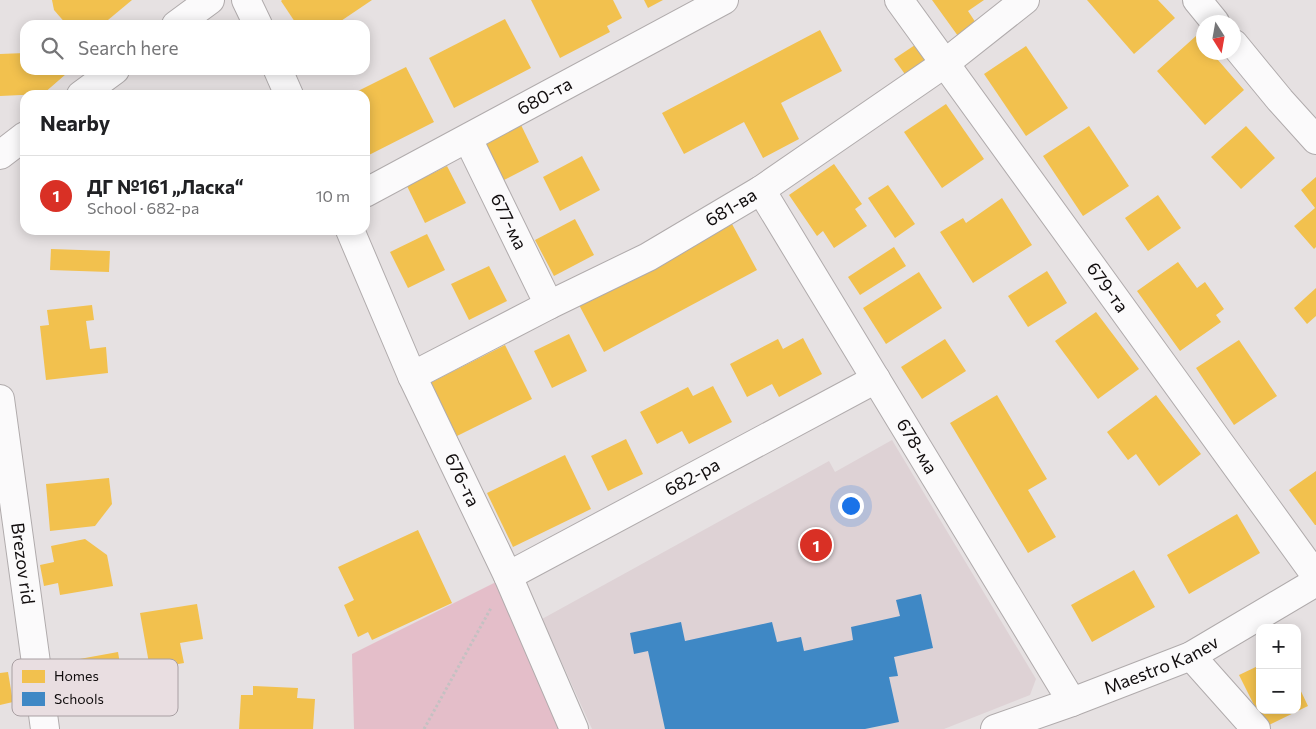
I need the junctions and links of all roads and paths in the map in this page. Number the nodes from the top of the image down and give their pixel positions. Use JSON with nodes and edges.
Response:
{"nodes":[{"id":1,"x":210,"y":0,"type":"edge"},
{"id":2,"x":246,"y":0,"type":"edge"},
{"id":3,"x":724,"y":0,"type":"edge"},
{"id":4,"x":899,"y":0,"type":"edge"},
{"id":5,"x":1025,"y":0,"type":"edge"},
{"id":6,"x":1197,"y":0,"type":"edge"},
{"id":7,"x":1209,"y":15,"type":"edge"},
{"id":8,"x":183,"y":20,"type":"edge"},
{"id":9,"x":256,"y":20,"type":"edge"},
{"id":10,"x":1241,"y":53,"type":"edge"},
{"id":11,"x":944,"y":64,"type":"junction"},
{"id":12,"x":108,"y":75,"type":"edge"},
{"id":13,"x":280,"y":75,"type":"edge"},
{"id":14,"x":88,"y":90,"type":"edge"},
{"id":15,"x":287,"y":90,"type":"edge"},
{"id":16,"x":468,"y":139,"type":"junction"},
{"id":17,"x":20,"y":140,"type":"edge"},
{"id":18,"x":1316,"y":140,"type":"edge"},
{"id":19,"x":0,"y":155,"type":"edge"},
{"id":20,"x":370,"y":190,"type":"edge"},
{"id":21,"x":761,"y":190,"type":"junction"},
{"id":22,"x":352,"y":235,"type":"edge"},
{"id":23,"x":549,"y":305,"type":"junction"},
{"id":24,"x":412,"y":376,"type":"junction"},
{"id":25,"x":876,"y":379,"type":"junction"},
{"id":26,"x":0,"y":398,"type":"edge"},
{"id":27,"x":508,"y":576,"type":"junction"},
{"id":28,"x":1316,"y":576,"type":"edge"},
{"id":29,"x":1316,"y":582,"type":"edge"},
{"id":30,"x":1191,"y":656,"type":"junction"},
{"id":31,"x":36,"y":659,"type":"edge"},
{"id":32,"x":1072,"y":702,"type":"junction"},
{"id":33,"x":44,"y":716,"type":"edge"},
{"id":34,"x":46,"y":729,"type":"edge"},
{"id":35,"x":424,"y":729,"type":"edge"},
{"id":36,"x":574,"y":729,"type":"edge"},
{"id":37,"x":995,"y":729,"type":"edge"},
{"id":38,"x":1256,"y":729,"type":"edge"}],
"edges":[{"from":1,"to":8,"type":"street"},
{"from":2,"to":9,"type":"street"},
{"from":3,"to":16,"type":"street","name":"680-та"},
{"from":4,"to":11,"type":"street","name":"679-та"},
{"from":5,"to":11,"type":"street","name":"681-ва"},
{"from":6,"to":7,"type":"street"},
{"from":10,"to":18,"type":"street"},
{"from":11,"to":21,"type":"street","name":"681-ва"},
{"from":11,"to":28,"type":"street","name":"679-та"},
{"from":12,"to":14,"type":"street"},
{"from":13,"to":15,"type":"street"},
{"from":16,"to":20,"type":"street","name":"680-та"},
{"from":16,"to":23,"type":"street","name":"677-ма"},
{"from":17,"to":19,"type":"street"},
{"from":21,"to":23,"type":"street","name":"681-ва"},
{"from":21,"to":25,"type":"street","name":"678-ма"},
{"from":22,"to":24,"type":"street","name":"676-та"},
{"from":23,"to":24,"type":"street","name":"681-ва"},
{"from":24,"to":27,"type":"street","name":"676-та"},
{"from":25,"to":27,"type":"street","name":"682-ра"},
{"from":25,"to":32,"type":"street","name":"678-ма"},
{"from":26,"to":31,"type":"street","name":"Brezov rid"},
{"from":27,"to":35,"type":"path"},
{"from":27,"to":36,"type":"street","name":"676-та"},
{"from":29,"to":30,"type":"street","name":"Maestro Kanev"},
{"from":30,"to":32,"type":"street","name":"Maestro Kanev"},
{"from":30,"to":38,"type":"street"},
{"from":32,"to":37,"type":"street","name":"Maestro Kanev"},
{"from":33,"to":34,"type":"street","name":"Brezov rid"}]}
